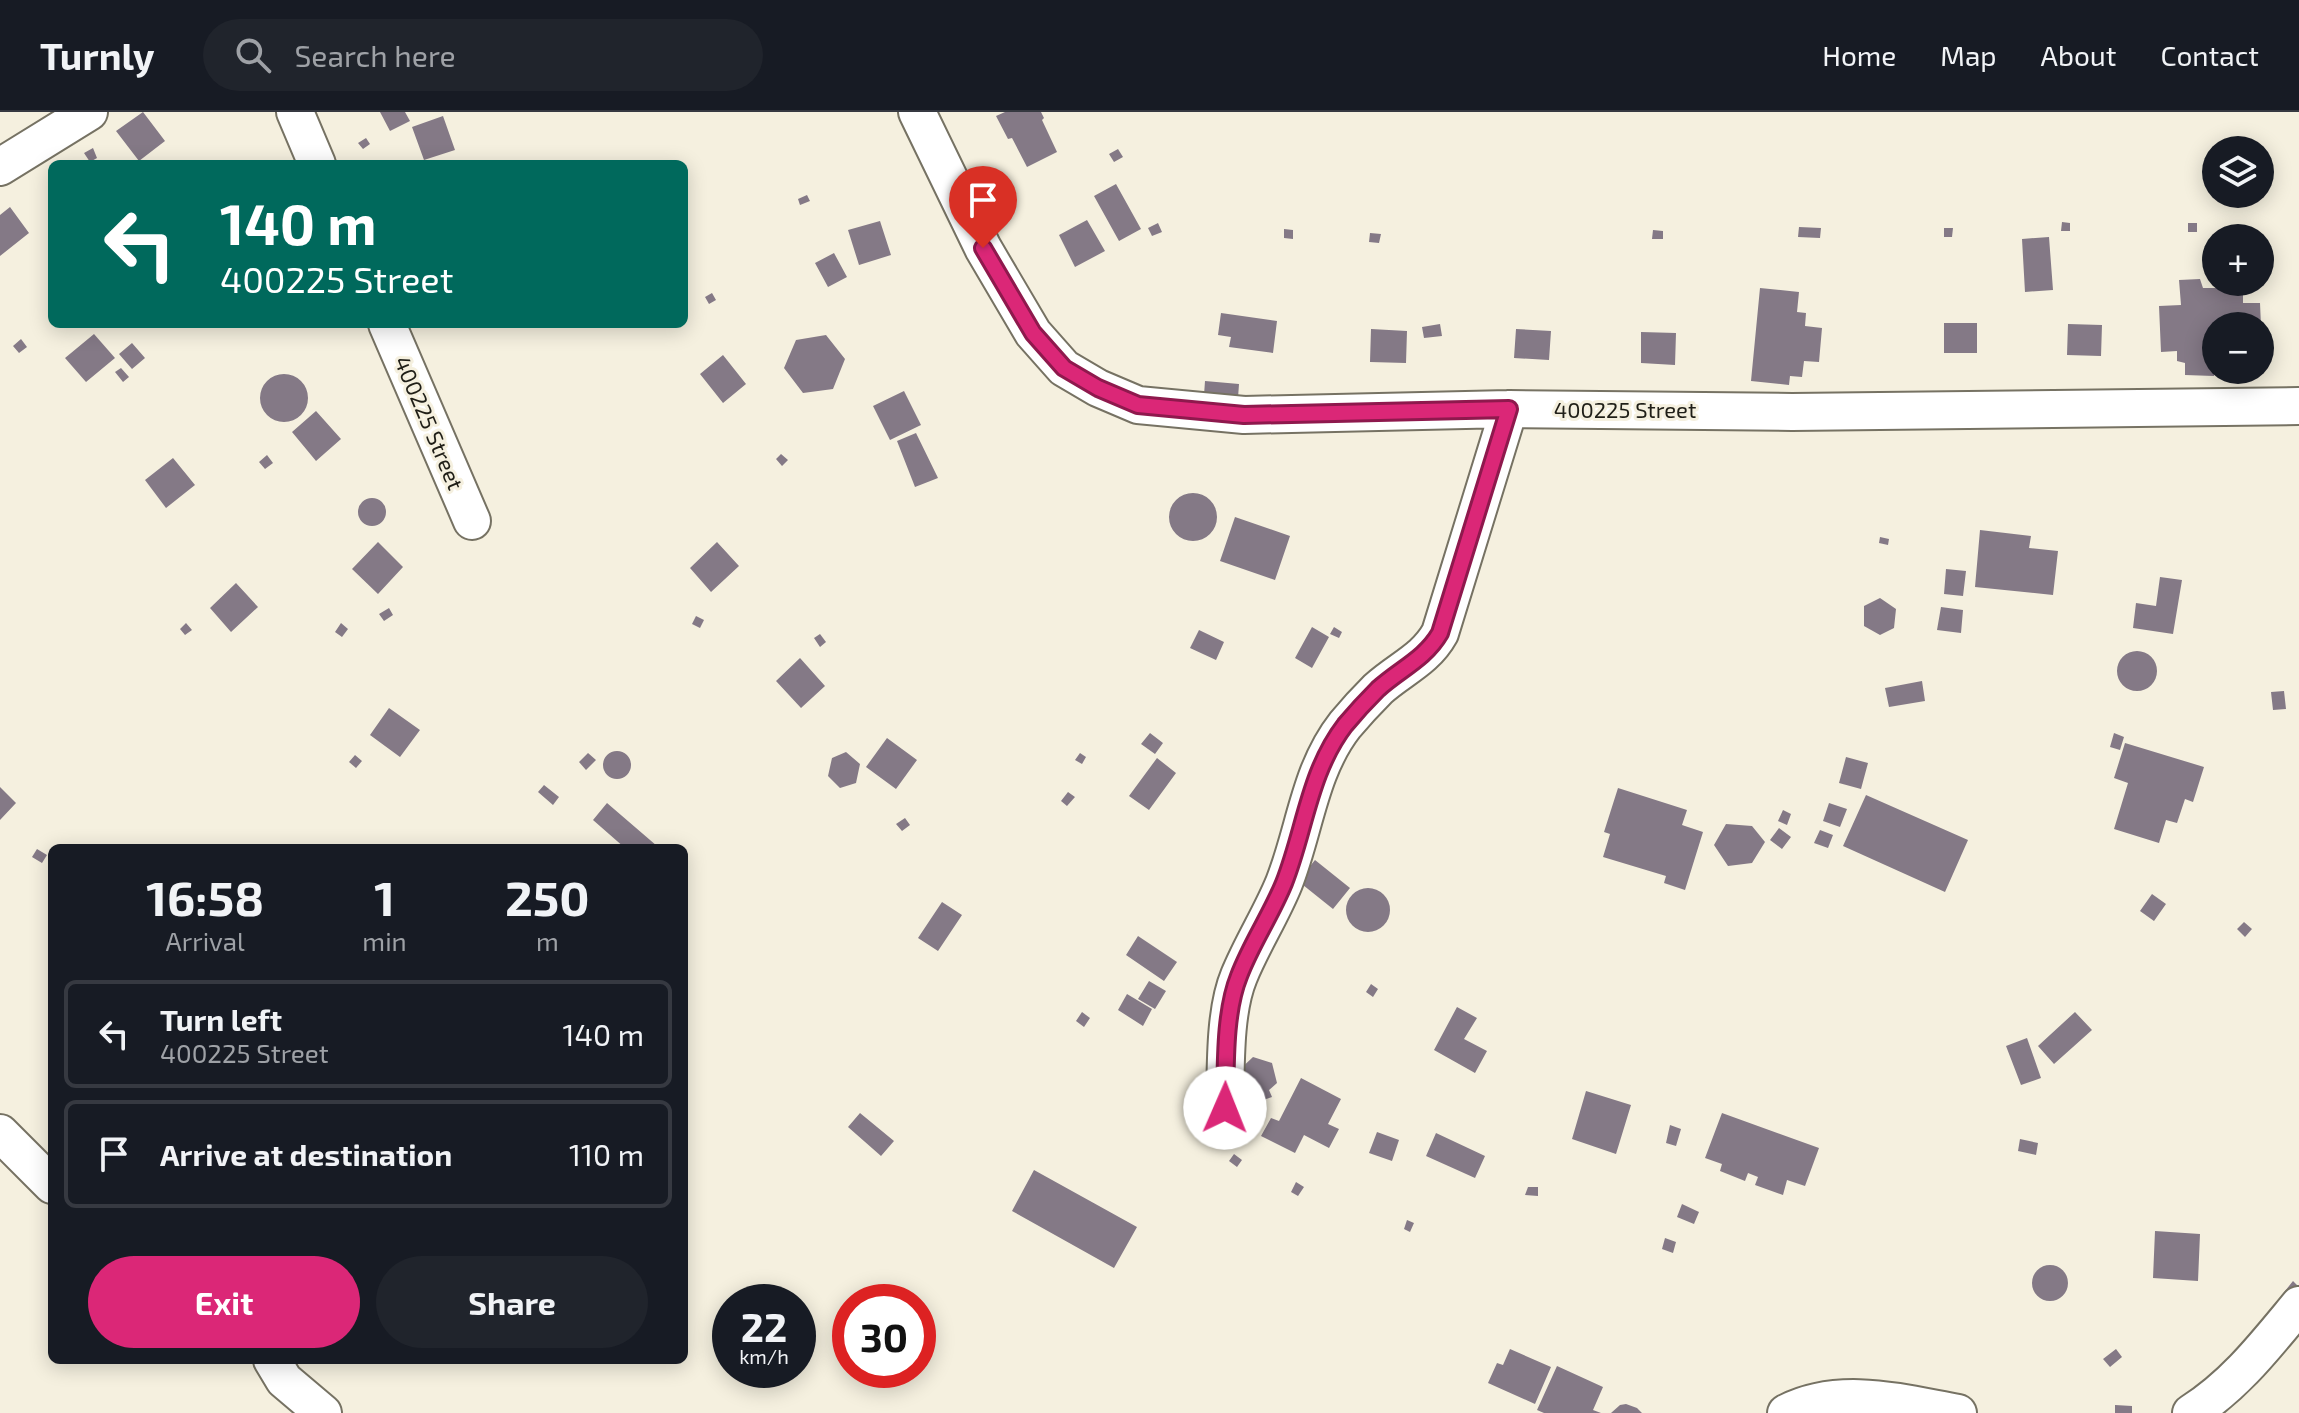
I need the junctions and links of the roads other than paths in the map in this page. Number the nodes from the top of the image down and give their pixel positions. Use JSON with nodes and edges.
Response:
{"nodes":[{"id":1,"x":89,"y":112,"type":"edge"},
{"id":2,"x":295,"y":112,"type":"edge"},
{"id":3,"x":917,"y":112,"type":"edge"},
{"id":4,"x":315,"y":160,"type":"edge"},
{"id":5,"x":0,"y":167,"type":"edge"},
{"id":6,"x":389,"y":328,"type":"edge"},
{"id":7,"x":2299,"y":406,"type":"edge"},
{"id":8,"x":1509,"y":409,"type":"junction"},
{"id":9,"x":472,"y":521,"type":"dead end"},
{"id":10,"x":1225,"y":1108,"type":"dead end"},
{"id":11,"x":0,"y":1133,"type":"edge"},
{"id":12,"x":48,"y":1181,"type":"edge"},
{"id":13,"x":2299,"y":1305,"type":"edge"},
{"id":14,"x":274,"y":1364,"type":"edge"},
{"id":15,"x":323,"y":1413,"type":"edge"},
{"id":16,"x":1786,"y":1413,"type":"edge"},
{"id":17,"x":1958,"y":1413,"type":"edge"},
{"id":18,"x":2191,"y":1413,"type":"edge"}],
"edges":[{"from":1,"to":5,"type":"street"},
{"from":2,"to":4,"type":"street"},
{"from":3,"to":8,"type":"street","name":"400225 Street"},
{"from":6,"to":9,"type":"street","name":"400225 Street"},
{"from":7,"to":8,"type":"street","name":"400225 Street"},
{"from":8,"to":10,"type":"street"},
{"from":11,"to":12,"type":"street"},
{"from":13,"to":18,"type":"street"},
{"from":14,"to":15,"type":"street"},
{"from":16,"to":17,"type":"street"}]}
